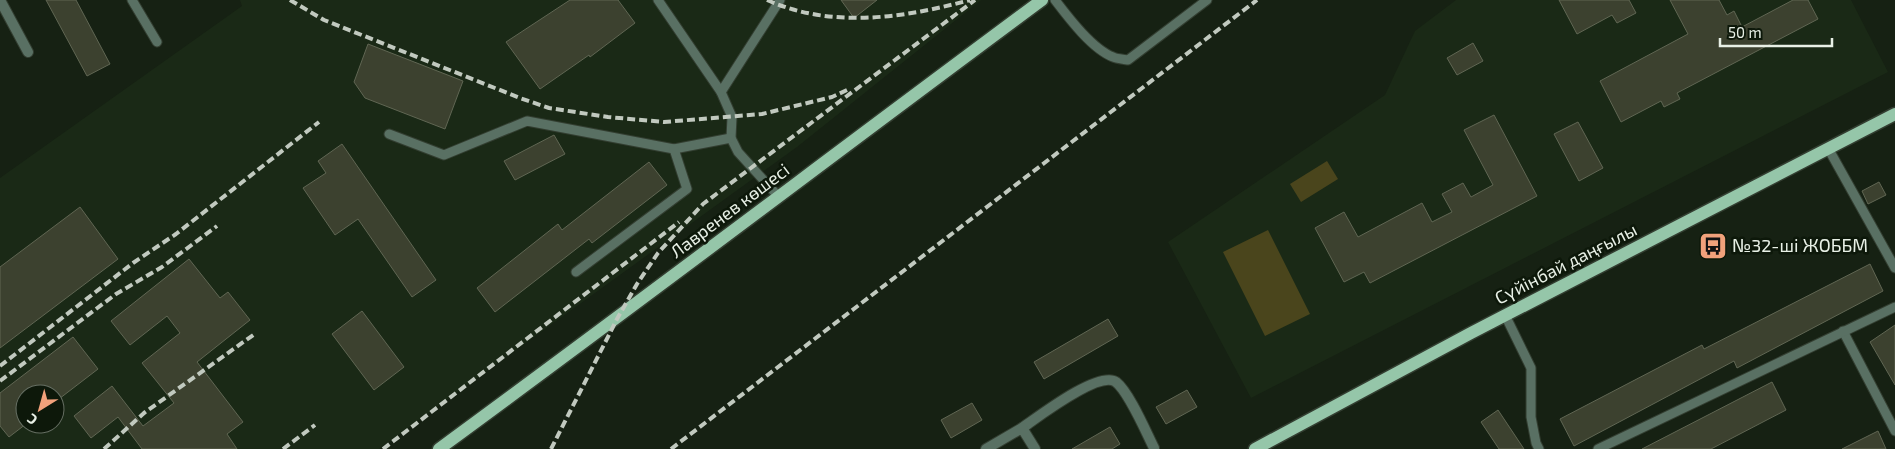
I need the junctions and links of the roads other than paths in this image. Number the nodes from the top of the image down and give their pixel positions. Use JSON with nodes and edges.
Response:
{"nodes":[{"id":1,"x":0,"y":0,"type":"edge"},
{"id":2,"x":132,"y":0,"type":"edge"},
{"id":3,"x":658,"y":0,"type":"edge"},
{"id":4,"x":780,"y":0,"type":"edge"},
{"id":5,"x":1042,"y":0,"type":"edge"},
{"id":6,"x":1054,"y":0,"type":"edge"},
{"id":7,"x":1206,"y":0,"type":"edge"},
{"id":8,"x":157,"y":42,"type":"dead end"},
{"id":9,"x":28,"y":52,"type":"dead end"},
{"id":10,"x":721,"y":92,"type":"junction"},
{"id":11,"x":1895,"y":114,"type":"edge"},
{"id":12,"x":389,"y":134,"type":"dead end"},
{"id":13,"x":731,"y":138,"type":"junction"},
{"id":14,"x":1828,"y":148,"type":"junction"},
{"id":15,"x":674,"y":149,"type":"junction"},
{"id":16,"x":778,"y":196,"type":"junction"},
{"id":17,"x":1895,"y":268,"type":"edge"},
{"id":18,"x":576,"y":272,"type":"dead end"},
{"id":19,"x":1895,"y":307,"type":"edge"},
{"id":20,"x":1505,"y":315,"type":"junction"},
{"id":21,"x":1843,"y":330,"type":"junction"},
{"id":22,"x":1022,"y":428,"type":"junction"},
{"id":23,"x":1895,"y":431,"type":"edge"},
{"id":24,"x":1154,"y":448,"type":"edge"},
{"id":25,"x":439,"y":449,"type":"edge"},
{"id":26,"x":986,"y":449,"type":"edge"},
{"id":27,"x":1035,"y":449,"type":"edge"},
{"id":28,"x":1255,"y":449,"type":"edge"},
{"id":29,"x":1539,"y":449,"type":"edge"},
{"id":30,"x":1598,"y":449,"type":"edge"}],
"edges":[{"from":1,"to":9,"type":"street"},
{"from":2,"to":8,"type":"lane"},
{"from":3,"to":10,"type":"lane"},
{"from":4,"to":10,"type":"lane"},
{"from":5,"to":16,"type":"main road","name":"Лавренев көшесі"},
{"from":6,"to":7,"type":"lane"},
{"from":10,"to":13,"type":"lane"},
{"from":11,"to":14,"type":"main road","name":"Сүйінбай даңғылы"},
{"from":12,"to":15,"type":"lane"},
{"from":13,"to":15,"type":"lane"},
{"from":13,"to":16,"type":"lane"},
{"from":14,"to":17,"type":"lane"},
{"from":14,"to":20,"type":"main road","name":"Сүйінбай даңғылы"},
{"from":15,"to":18,"type":"lane"},
{"from":16,"to":25,"type":"main road","name":"Лавренев көшесі"},
{"from":19,"to":21,"type":"lane"},
{"from":20,"to":28,"type":"main road","name":"Сүйінбай даңғылы"},
{"from":20,"to":29,"type":"lane"},
{"from":21,"to":23,"type":"lane"},
{"from":21,"to":30,"type":"lane"},
{"from":22,"to":24,"type":"street"},
{"from":22,"to":26,"type":"street"},
{"from":22,"to":27,"type":"street"}]}
